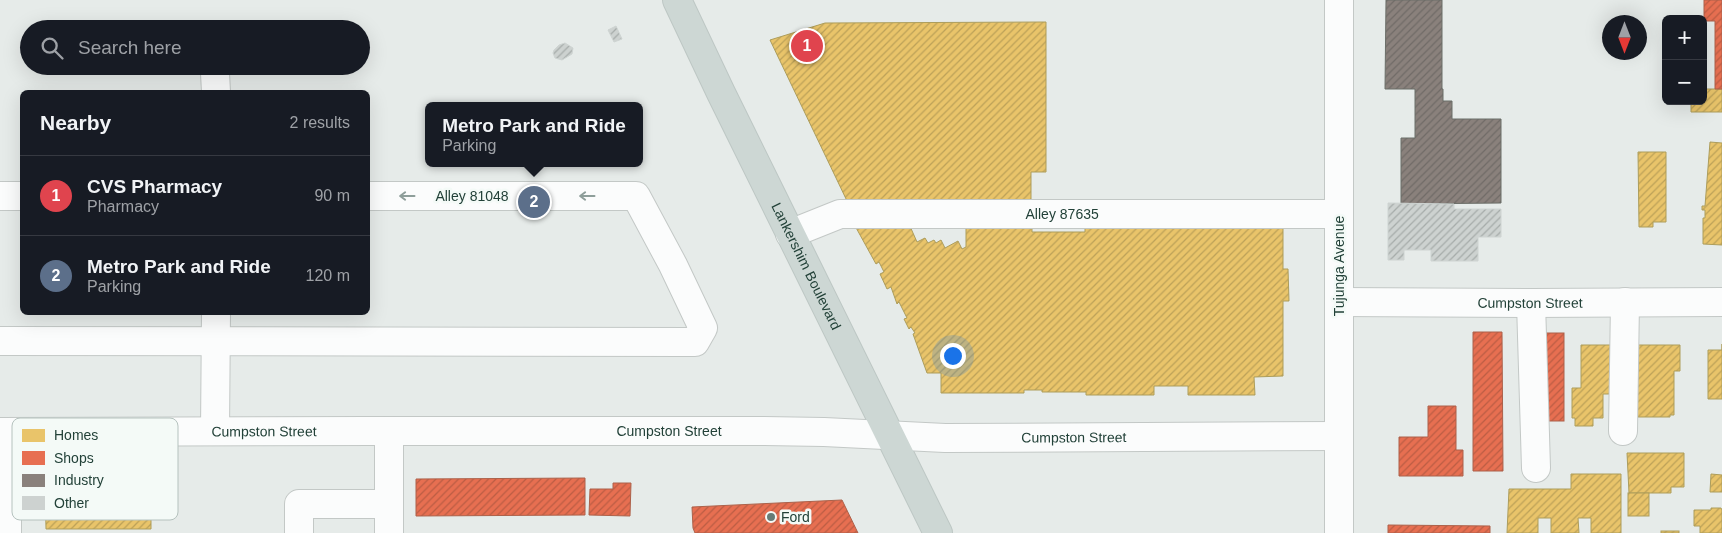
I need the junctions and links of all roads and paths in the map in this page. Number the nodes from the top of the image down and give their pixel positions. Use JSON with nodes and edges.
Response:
{"nodes":[{"id":1,"x":677,"y":0,"type":"edge"},
{"id":2,"x":1339,"y":0,"type":"edge"},
{"id":3,"x":0,"y":196,"type":"edge"},
{"id":4,"x":20,"y":196,"type":"edge"},
{"id":5,"x":370,"y":196,"type":"edge"},
{"id":6,"x":1339,"y":214,"type":"junction"},
{"id":7,"x":790,"y":234,"type":"junction"},
{"id":8,"x":1339,"y":302,"type":"junction"},
{"id":9,"x":1625,"y":302,"type":"junction"},
{"id":10,"x":1722,"y":302,"type":"edge"},
{"id":11,"x":1531,"y":303,"type":"junction"},
{"id":12,"x":216,"y":315,"type":"edge"},
{"id":13,"x":216,"y":340,"type":"junction"},
{"id":14,"x":0,"y":341,"type":"edge"},
{"id":15,"x":178,"y":431,"type":"edge"},
{"id":16,"x":216,"y":431,"type":"junction"},
{"id":17,"x":390,"y":431,"type":"junction"},
{"id":18,"x":1623,"y":431,"type":"dead end"},
{"id":19,"x":4,"y":432,"type":"edge"},
{"id":20,"x":890,"y":436,"type":"junction"},
{"id":21,"x":1338,"y":436,"type":"junction"},
{"id":22,"x":1536,"y":468,"type":"dead end"},
{"id":23,"x":389,"y":504,"type":"junction"},
{"id":24,"x":7,"y":533,"type":"edge"},
{"id":25,"x":299,"y":533,"type":"edge"},
{"id":26,"x":389,"y":533,"type":"edge"},
{"id":27,"x":938,"y":533,"type":"edge"},
{"id":28,"x":1339,"y":533,"type":"edge"}],
"edges":[{"from":1,"to":7,"type":"main road","name":"Lankershim Boulevard"},
{"from":2,"to":6,"type":"street","name":"Tujunga Avenue"},
{"from":3,"to":4,"type":"street"},
{"from":13,"to":5,"type":"street","name":"Alley 81048","one_way":true},
{"from":6,"to":7,"type":"street","name":"Alley 87635"},
{"from":6,"to":8,"type":"street","name":"Tujunga Avenue"},
{"from":7,"to":20,"type":"main road","name":"Lankershim Boulevard"},
{"from":8,"to":11,"type":"street","name":"Cumpston Street"},
{"from":8,"to":21,"type":"street","name":"Tujunga Avenue"},
{"from":9,"to":10,"type":"street","name":"Cumpston Street"},
{"from":9,"to":11,"type":"street","name":"Cumpston Street"},
{"from":9,"to":18,"type":"street"},
{"from":11,"to":22,"type":"street"},
{"from":12,"to":13,"type":"street"},
{"from":13,"to":14,"type":"street"},
{"from":13,"to":16,"type":"street"},
{"from":15,"to":16,"type":"street","name":"Cumpston Street"},
{"from":16,"to":17,"type":"street","name":"Cumpston Street"},
{"from":17,"to":20,"type":"street","name":"Cumpston Street"},
{"from":17,"to":23,"type":"street"},
{"from":19,"to":24,"type":"street"},
{"from":20,"to":21,"type":"street","name":"Cumpston Street"},
{"from":20,"to":27,"type":"main road","name":"Lankershim Boulevard"},
{"from":21,"to":28,"type":"street","name":"Tujunga Avenue"},
{"from":23,"to":25,"type":"street"},
{"from":23,"to":26,"type":"street"}]}
